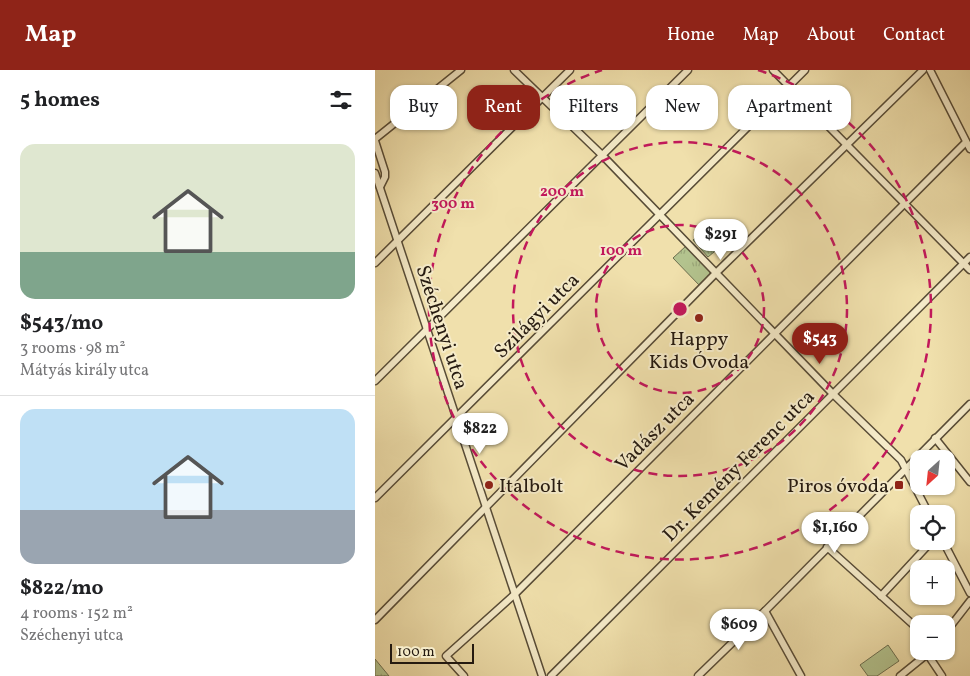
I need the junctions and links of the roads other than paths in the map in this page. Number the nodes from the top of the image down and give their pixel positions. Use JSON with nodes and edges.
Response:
{"nodes":[{"id":1,"x":461,"y":70,"type":"edge"},
{"id":2,"x":514,"y":70,"type":"edge"},
{"id":3,"x":570,"y":70,"type":"edge"},
{"id":4,"x":688,"y":70,"type":"edge"},
{"id":5,"x":773,"y":70,"type":"edge"},
{"id":6,"x":805,"y":70,"type":"edge"},
{"id":7,"x":923,"y":70,"type":"edge"},
{"id":8,"x":930,"y":70,"type":"edge"},
{"id":9,"x":788,"y":85,"type":"edge"},
{"id":10,"x":790,"y":85,"type":"edge"},
{"id":11,"x":542,"y":98,"type":"junction"},
{"id":12,"x":745,"y":130,"type":"edge"},
{"id":13,"x":833,"y":130,"type":"edge"},
{"id":14,"x":967,"y":139,"type":"edge"},
{"id":15,"x":375,"y":140,"type":"edge"},
{"id":16,"x":847,"y":144,"type":"junction"},
{"id":17,"x":970,"y":149,"type":"edge"},
{"id":18,"x":602,"y":155,"type":"junction"},
{"id":19,"x":375,"y":173,"type":"edge"},
{"id":20,"x":380,"y":187,"type":"junction"},
{"id":21,"x":905,"y":203,"type":"junction"},
{"id":22,"x":660,"y":215,"type":"junction"},
{"id":23,"x":397,"y":241,"type":"junction"},
{"id":24,"x":970,"y":257,"type":"edge"},
{"id":25,"x":375,"y":263,"type":"edge"},
{"id":26,"x":963,"y":263,"type":"junction"},
{"id":27,"x":970,"y":270,"type":"edge"},
{"id":28,"x":717,"y":272,"type":"junction"},
{"id":29,"x":427,"y":329,"type":"junction"},
{"id":30,"x":775,"y":334,"type":"junction"},
{"id":31,"x":375,"y":381,"type":"edge"},
{"id":32,"x":833,"y":394,"type":"junction"},
{"id":33,"x":970,"y":404,"type":"edge"},
{"id":34,"x":456,"y":417,"type":"junction"},
{"id":35,"x":935,"y":438,"type":"junction"},
{"id":36,"x":905,"y":468,"type":"junction"},
{"id":37,"x":970,"y":482,"type":"edge"},
{"id":38,"x":375,"y":498,"type":"edge"},
{"id":39,"x":924,"y":505,"type":"edge"},
{"id":40,"x":485,"y":506,"type":"junction"},
{"id":41,"x":827,"y":547,"type":"junction"},
{"id":42,"x":924,"y":550,"type":"edge"},
{"id":43,"x":948,"y":550,"type":"edge"},
{"id":44,"x":970,"y":593,"type":"edge"},
{"id":45,"x":515,"y":594,"type":"junction"},
{"id":46,"x":881,"y":596,"type":"junction"},
{"id":47,"x":970,"y":601,"type":"edge"},
{"id":48,"x":765,"y":611,"type":"junction"},
{"id":49,"x":375,"y":620,"type":"edge"},
{"id":50,"x":955,"y":620,"type":"edge"},
{"id":51,"x":910,"y":622,"type":"edge"},
{"id":52,"x":920,"y":660,"type":"edge"},
{"id":53,"x":933,"y":660,"type":"edge"},
{"id":54,"x":464,"y":676,"type":"edge"},
{"id":55,"x":542,"y":676,"type":"edge"},
{"id":56,"x":551,"y":676,"type":"edge"},
{"id":57,"x":697,"y":676,"type":"edge"},
{"id":58,"x":801,"y":676,"type":"edge"},
{"id":59,"x":900,"y":676,"type":"edge"},
{"id":60,"x":942,"y":676,"type":"edge"}],
"edges":[{"from":1,"to":15,"type":"street"},
{"from":2,"to":11,"type":"street"},
{"from":3,"to":11,"type":"street"},
{"from":4,"to":18,"type":"street"},
{"from":5,"to":9,"type":"street"},
{"from":6,"to":10,"type":"street","name":"Szilágyi utca"},
{"from":7,"to":16,"type":"street"},
{"from":8,"to":14,"type":"street"},
{"from":11,"to":18,"type":"street"},
{"from":11,"to":23,"type":"street"},
{"from":12,"to":22,"type":"street","name":"Szilágyi utca"},
{"from":13,"to":16,"type":"street"},
{"from":14,"to":17,"type":"street"},
{"from":14,"to":21,"type":"street","name":"Vadász utca"},
{"from":15,"to":20,"type":"street","name":"Széchenyi utca"},
{"from":16,"to":21,"type":"street"},
{"from":16,"to":28,"type":"street"},
{"from":18,"to":22,"type":"street"},
{"from":18,"to":29,"type":"street"},
{"from":19,"to":20,"type":"street","name":"Széchenyi utca"},
{"from":20,"to":23,"type":"street","name":"Széchenyi utca"},
{"from":21,"to":26,"type":"street"},
{"from":21,"to":30,"type":"street","name":"Vadász utca"},
{"from":22,"to":28,"type":"street"},
{"from":22,"to":34,"type":"street","name":"Szilágyi utca"},
{"from":23,"to":25,"type":"street"},
{"from":23,"to":29,"type":"street","name":"Széchenyi utca"},
{"from":24,"to":26,"type":"street","name":"Dr. Kemény Ferenc utca"},
{"from":26,"to":27,"type":"street"},
{"from":26,"to":32,"type":"street","name":"Dr. Kemény Ferenc utca"},
{"from":28,"to":30,"type":"street"},
{"from":28,"to":40,"type":"street"},
{"from":29,"to":31,"type":"street"},
{"from":29,"to":34,"type":"street","name":"Széchenyi utca"},
{"from":30,"to":32,"type":"street"},
{"from":30,"to":45,"type":"street","name":"Vadász utca"},
{"from":32,"to":36,"type":"street"},
{"from":32,"to":56,"type":"street","name":"Dr. Kemény Ferenc utca"},
{"from":33,"to":35,"type":"street"},
{"from":34,"to":38,"type":"street","name":"Szilágyi utca"},
{"from":34,"to":40,"type":"street","name":"Széchenyi utca"},
{"from":35,"to":36,"type":"street"},
{"from":35,"to":37,"type":"street"},
{"from":36,"to":39,"type":"street"},
{"from":36,"to":41,"type":"street"},
{"from":40,"to":45,"type":"street","name":"Széchenyi utca"},
{"from":40,"to":49,"type":"street"},
{"from":41,"to":46,"type":"street"},
{"from":41,"to":48,"type":"street"},
{"from":42,"to":46,"type":"street"},
{"from":43,"to":44,"type":"street"},
{"from":45,"to":54,"type":"street","name":"Vadász utca"},
{"from":45,"to":55,"type":"street","name":"Széchenyi utca"},
{"from":46,"to":51,"type":"street"},
{"from":47,"to":50,"type":"street"},
{"from":48,"to":57,"type":"street"},
{"from":48,"to":58,"type":"street"},
{"from":52,"to":59,"type":"street"},
{"from":53,"to":60,"type":"street"}]}
